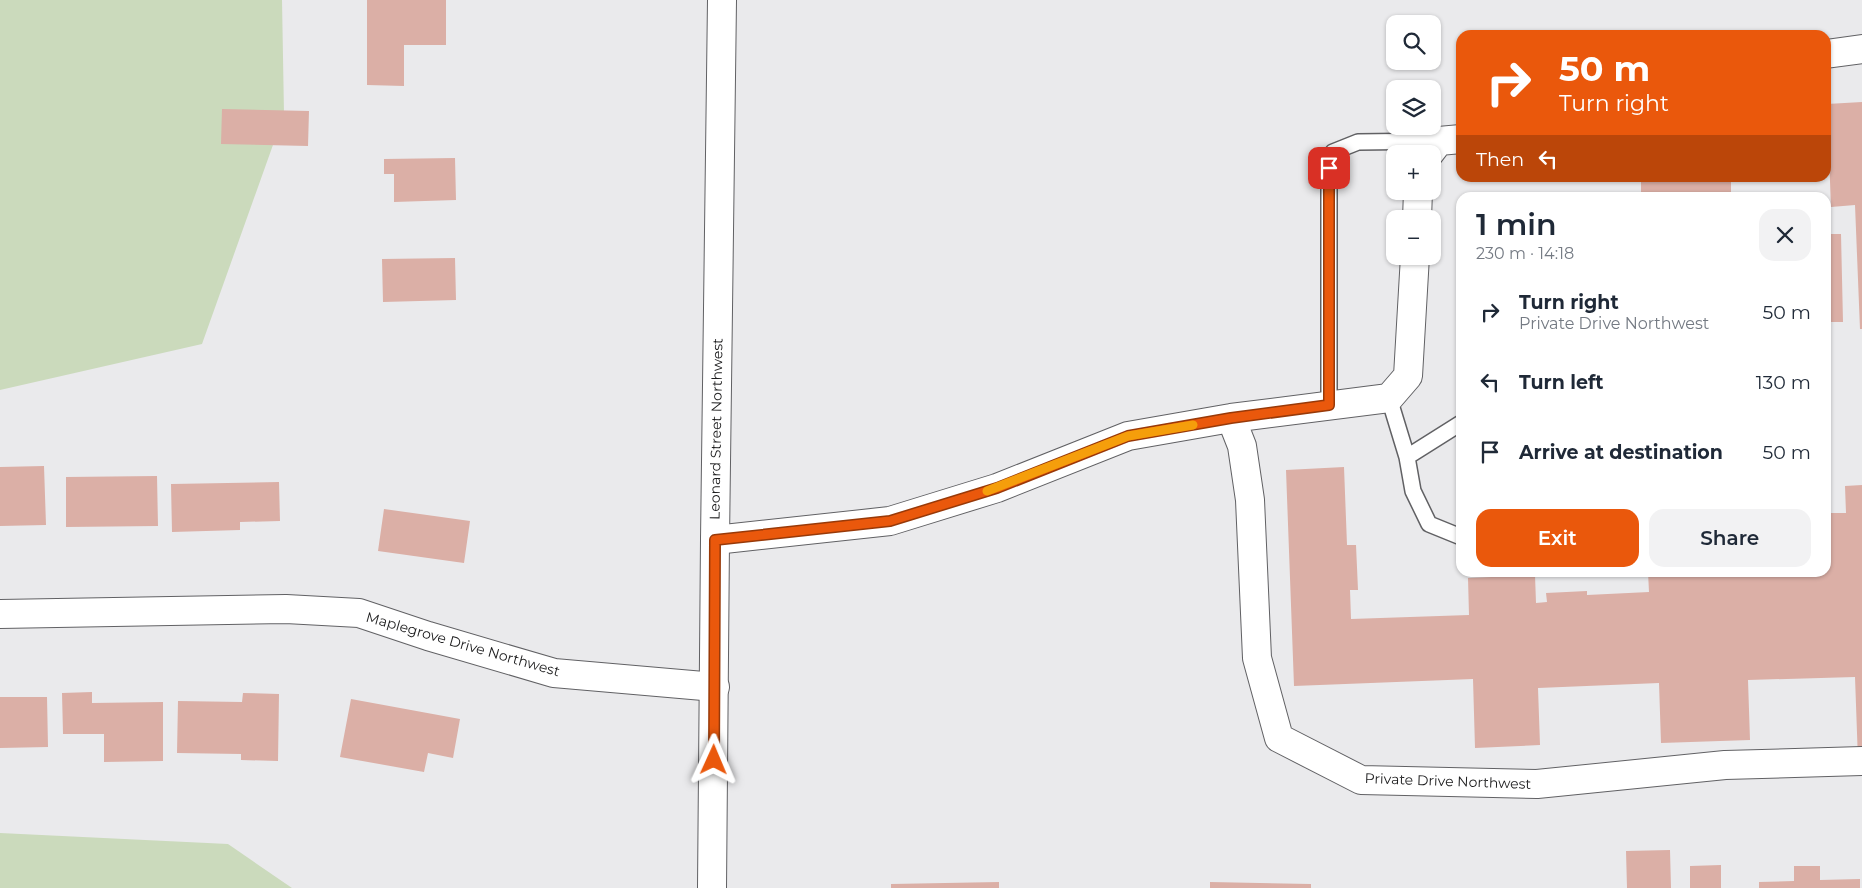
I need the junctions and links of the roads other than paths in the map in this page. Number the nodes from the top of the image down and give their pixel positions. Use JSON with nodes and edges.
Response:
{"nodes":[{"id":1,"x":722,"y":0,"type":"edge"},
{"id":2,"x":1862,"y":49,"type":"edge"},
{"id":3,"x":1831,"y":53,"type":"edge"},
{"id":4,"x":1443,"y":145,"type":"edge"},
{"id":5,"x":1414,"y":265,"type":"edge"},
{"id":6,"x":1389,"y":398,"type":"junction"},
{"id":7,"x":1329,"y":405,"type":"junction"},
{"id":8,"x":1231,"y":418,"type":"junction"},
{"id":9,"x":1456,"y":426,"type":"edge"},
{"id":10,"x":1407,"y":457,"type":"junction"},
{"id":11,"x":1456,"y":535,"type":"edge"},
{"id":12,"x":715,"y":540,"type":"junction"},
{"id":13,"x":0,"y":614,"type":"edge"},
{"id":14,"x":715,"y":687,"type":"junction"},
{"id":15,"x":1862,"y":761,"type":"edge"},
{"id":16,"x":712,"y":888,"type":"edge"}],
"edges":[{"from":1,"to":12,"type":"street","name":"Leonard Street Northwest"},
{"from":2,"to":3,"type":"street"},
{"from":4,"to":7,"type":"lane"},
{"from":5,"to":6,"type":"street"},
{"from":6,"to":7,"type":"street"},
{"from":6,"to":10,"type":"lane"},
{"from":7,"to":8,"type":"street"},
{"from":8,"to":12,"type":"street"},
{"from":8,"to":15,"type":"street","name":"Private Drive Northwest"},
{"from":9,"to":10,"type":"lane"},
{"from":10,"to":11,"type":"lane"},
{"from":12,"to":14,"type":"street","name":"Leonard Street Northwest"},
{"from":13,"to":14,"type":"street","name":"Maplegrove Drive Northwest"},
{"from":14,"to":16,"type":"street","name":"Leonard Street Northwest"}]}
